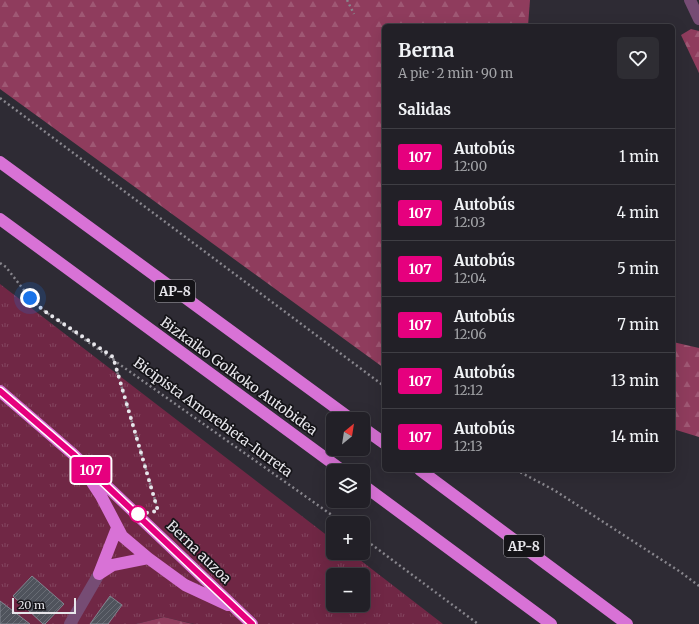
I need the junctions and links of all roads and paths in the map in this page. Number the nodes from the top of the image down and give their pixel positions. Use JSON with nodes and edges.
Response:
{"nodes":[{"id":1,"x":347,"y":0,"type":"edge"},
{"id":2,"x":690,"y":0,"type":"edge"},
{"id":3,"x":354,"y":14,"type":"dead end"},
{"id":4,"x":699,"y":19,"type":"edge"},
{"id":5,"x":0,"y":98,"type":"edge"},
{"id":6,"x":0,"y":162,"type":"edge"},
{"id":7,"x":0,"y":219,"type":"edge"},
{"id":8,"x":0,"y":263,"type":"edge"},
{"id":9,"x":113,"y":357,"type":"junction"},
{"id":10,"x":382,"y":384,"type":"edge"},
{"id":11,"x":0,"y":391,"type":"edge"},
{"id":12,"x":341,"y":412,"type":"edge"},
{"id":13,"x":370,"y":433,"type":"edge"},
{"id":14,"x":382,"y":442,"type":"edge"},
{"id":15,"x":73,"y":454,"type":"junction"},
{"id":16,"x":333,"y":464,"type":"edge"},
{"id":17,"x":423,"y":472,"type":"edge"},
{"id":18,"x":520,"y":472,"type":"edge"},
{"id":19,"x":370,"y":490,"type":"edge"},
{"id":20,"x":158,"y":511,"type":"dead end"},
{"id":21,"x":333,"y":516,"type":"edge"},
{"id":22,"x":117,"y":528,"type":"junction"},
{"id":23,"x":370,"y":543,"type":"edge"},
{"id":24,"x":148,"y":558,"type":"junction"},
{"id":25,"x":99,"y":574,"type":"junction"},
{"id":26,"x":699,"y":586,"type":"edge"},
{"id":27,"x":237,"y":610,"type":"junction"},
{"id":28,"x":70,"y":624,"type":"edge"},
{"id":29,"x":252,"y":624,"type":"edge"},
{"id":30,"x":478,"y":624,"type":"edge"},
{"id":31,"x":551,"y":624,"type":"edge"},
{"id":32,"x":627,"y":624,"type":"edge"}],
"edges":[{"from":1,"to":3,"type":"path"},
{"from":2,"to":4,"type":"street"},
{"from":5,"to":10,"type":"path"},
{"from":6,"to":12,"type":"highway","number":"AP-8"},
{"from":7,"to":16,"type":"highway","name":"Bizkaiko Golkoko Autobidea"},
{"from":8,"to":9,"type":"path","name":"Bicipista Amorebieta-Iurreta"},
{"from":9,"to":20,"type":"path"},
{"from":9,"to":21,"type":"path","name":"Bicipista Amorebieta-Iurreta"},
{"from":11,"to":15,"type":"highway","name":"Berna auzoa"},
{"from":13,"to":14,"type":"highway"},
{"from":15,"to":22,"type":"highway"},
{"from":15,"to":27,"type":"highway","name":"Berna auzoa"},
{"from":17,"to":32,"type":"highway","number":"AP-8"},
{"from":18,"to":26,"type":"path"},
{"from":19,"to":31,"type":"highway"},
{"from":22,"to":24,"type":"highway"},
{"from":22,"to":25,"type":"highway"},
{"from":23,"to":30,"type":"path"},
{"from":24,"to":25,"type":"highway"},
{"from":24,"to":27,"type":"highway"},
{"from":25,"to":28,"type":"street"},
{"from":27,"to":29,"type":"highway","name":"Berna auzoa"}]}
